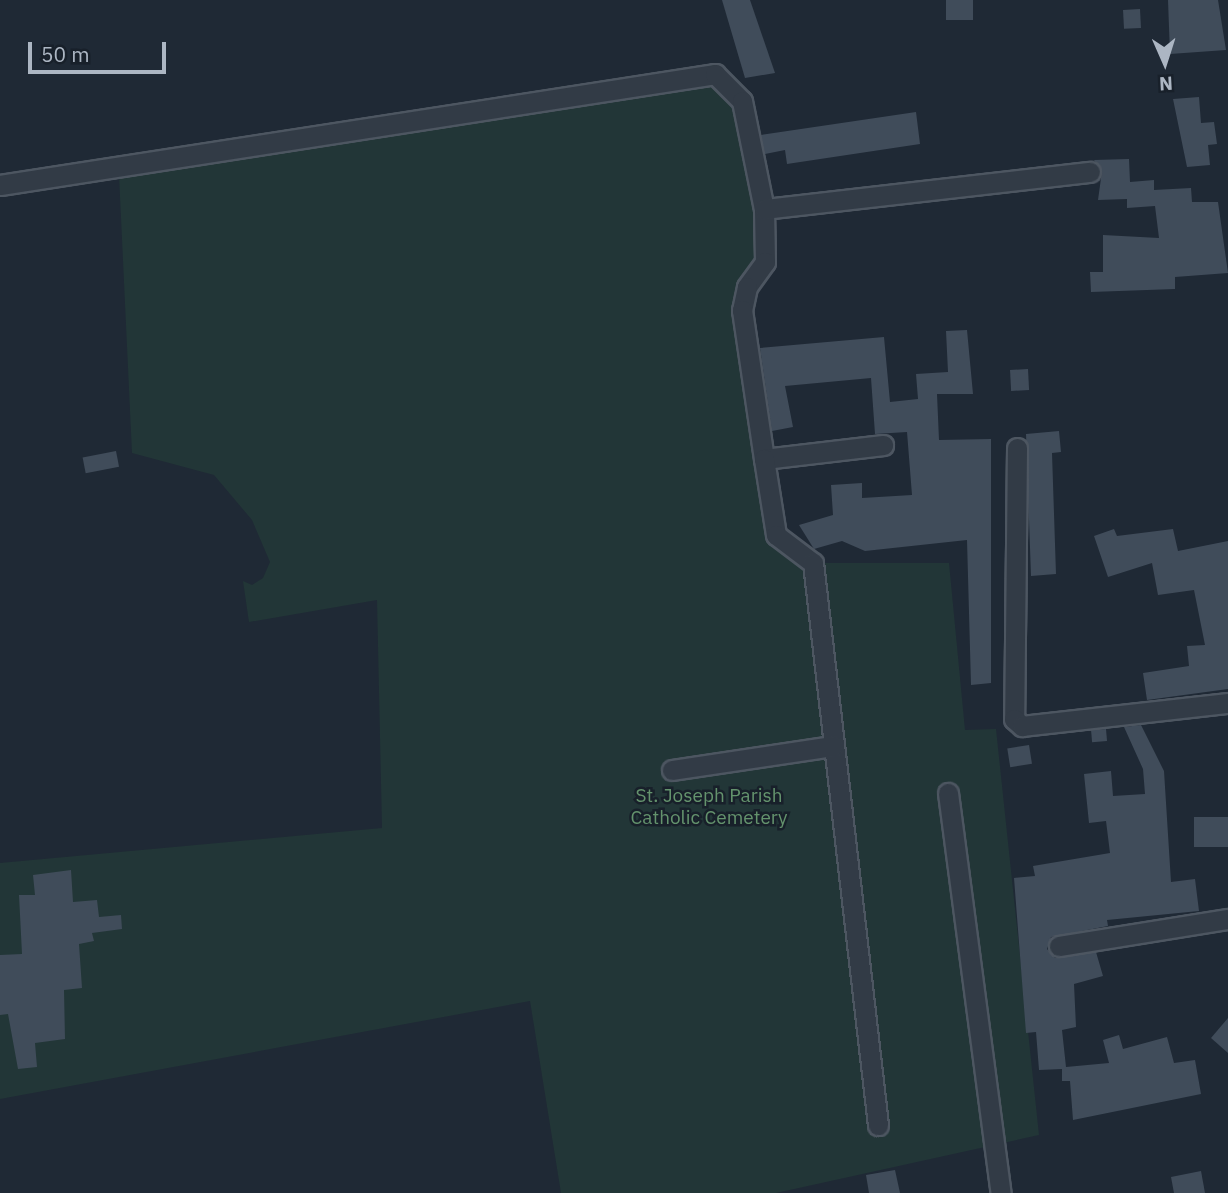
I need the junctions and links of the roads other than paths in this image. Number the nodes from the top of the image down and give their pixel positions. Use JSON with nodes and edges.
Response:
{"nodes":[{"id":1,"x":1090,"y":172,"type":"dead end"},
{"id":2,"x":0,"y":185,"type":"edge"},
{"id":3,"x":764,"y":209,"type":"junction"},
{"id":4,"x":883,"y":445,"type":"dead end"},
{"id":5,"x":1017,"y":447,"type":"dead end"},
{"id":6,"x":764,"y":459,"type":"junction"},
{"id":7,"x":1228,"y":703,"type":"edge"},
{"id":8,"x":833,"y":747,"type":"junction"},
{"id":9,"x":672,"y":770,"type":"dead end"},
{"id":10,"x":948,"y":793,"type":"dead end"},
{"id":11,"x":1228,"y":919,"type":"edge"},
{"id":12,"x":1059,"y":946,"type":"dead end"},
{"id":13,"x":878,"y":1125,"type":"dead end"},
{"id":14,"x":1001,"y":1193,"type":"edge"}],
"edges":[{"from":1,"to":3,"type":"street"},
{"from":2,"to":3,"type":"street"},
{"from":3,"to":6,"type":"street"},
{"from":4,"to":6,"type":"street"},
{"from":5,"to":7,"type":"street"},
{"from":6,"to":8,"type":"street"},
{"from":8,"to":9,"type":"street"},
{"from":8,"to":13,"type":"street"},
{"from":10,"to":14,"type":"street"},
{"from":11,"to":12,"type":"street"}]}
